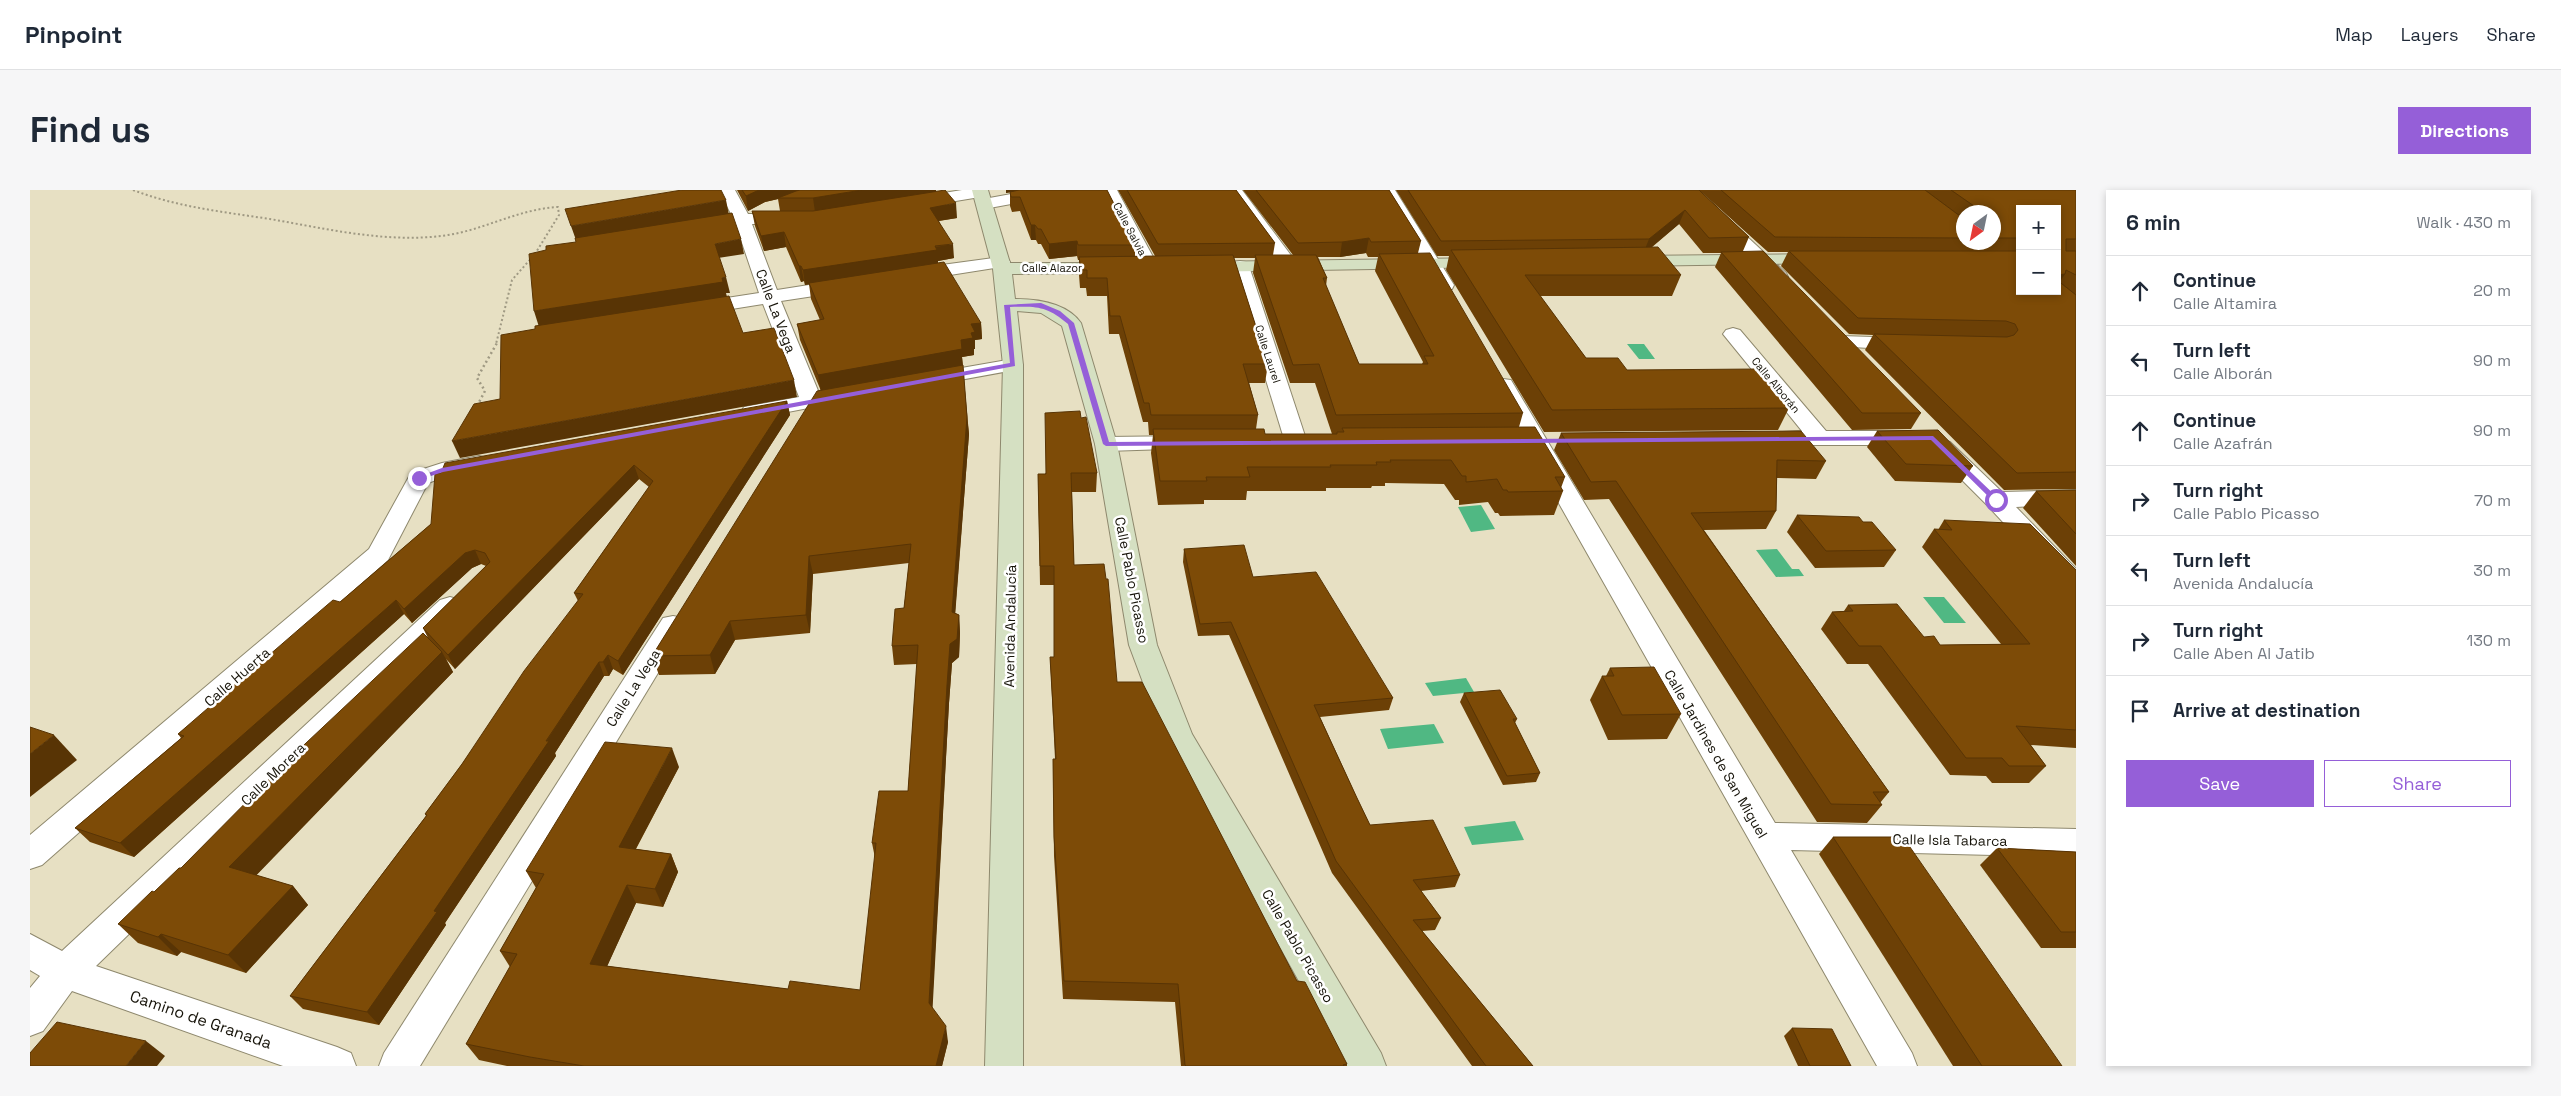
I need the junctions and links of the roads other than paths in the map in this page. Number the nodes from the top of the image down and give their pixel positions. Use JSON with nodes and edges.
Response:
{"nodes":[{"id":1,"x":727,"y":190,"type":"edge"},
{"id":2,"x":1059,"y":190,"type":"edge"},
{"id":3,"x":1109,"y":190,"type":"edge"},
{"id":4,"x":1234,"y":190,"type":"edge"},
{"id":5,"x":1387,"y":190,"type":"edge"},
{"id":6,"x":1688,"y":190,"type":"edge"},
{"id":7,"x":981,"y":195,"type":"edge"},
{"id":8,"x":786,"y":202,"type":"edge"},
{"id":9,"x":893,"y":206,"type":"edge"},
{"id":10,"x":742,"y":219,"type":"junction"},
{"id":11,"x":806,"y":219,"type":"edge"},
{"id":12,"x":676,"y":230,"type":"edge"},
{"id":13,"x":1762,"y":259,"type":"junction"},
{"id":14,"x":1839,"y":259,"type":"edge"},
{"id":15,"x":1612,"y":261,"type":"edge"},
{"id":16,"x":1503,"y":263,"type":"edge"},
{"id":17,"x":1433,"y":264,"type":"junction"},
{"id":18,"x":1001,"y":265,"type":"junction"},
{"id":19,"x":1240,"y":266,"type":"junction"},
{"id":20,"x":1290,"y":266,"type":"junction"},
{"id":21,"x":1150,"y":268,"type":"junction"},
{"id":22,"x":895,"y":278,"type":"edge"},
{"id":23,"x":866,"y":282,"type":"edge"},
{"id":24,"x":1795,"y":294,"type":"edge"},
{"id":25,"x":770,"y":297,"type":"junction"},
{"id":26,"x":1452,"y":298,"type":"edge"},
{"id":27,"x":1007,"y":305,"type":"junction"},
{"id":28,"x":673,"y":313,"type":"edge"},
{"id":29,"x":1733,"y":334,"type":"dead end"},
{"id":30,"x":1928,"y":344,"type":"edge"},
{"id":31,"x":1861,"y":363,"type":"edge"},
{"id":32,"x":1013,"y":364,"type":"junction"},
{"id":33,"x":1491,"y":365,"type":"edge"},
{"id":34,"x":908,"y":383,"type":"edge"},
{"id":35,"x":870,"y":390,"type":"edge"},
{"id":36,"x":812,"y":401,"type":"junction"},
{"id":37,"x":734,"y":415,"type":"edge"},
{"id":38,"x":1913,"y":418,"type":"edge"},
{"id":39,"x":791,"y":434,"type":"edge"},
{"id":40,"x":1819,"y":437,"type":"junction"},
{"id":41,"x":1750,"y":438,"type":"edge"},
{"id":42,"x":1933,"y":438,"type":"junction"},
{"id":43,"x":1296,"y":442,"type":"edge"},
{"id":44,"x":1216,"y":443,"type":"edge"},
{"id":45,"x":1106,"y":444,"type":"junction"},
{"id":46,"x":500,"y":459,"type":"edge"},
{"id":47,"x":2076,"y":497,"type":"edge"},
{"id":48,"x":1996,"y":500,"type":"junction"},
{"id":49,"x":2076,"y":585,"type":"edge"},
{"id":50,"x":468,"y":589,"type":"edge"},
{"id":51,"x":686,"y":603,"type":"edge"},
{"id":52,"x":1764,"y":836,"type":"junction"},
{"id":53,"x":2076,"y":843,"type":"edge"},
{"id":54,"x":30,"y":855,"type":"edge"},
{"id":55,"x":30,"y":950,"type":"edge"},
{"id":56,"x":65,"y":972,"type":"junction"},
{"id":57,"x":30,"y":1018,"type":"edge"},
{"id":58,"x":337,"y":1066,"type":"edge"},
{"id":59,"x":398,"y":1066,"type":"edge"},
{"id":60,"x":1004,"y":1066,"type":"edge"},
{"id":61,"x":1367,"y":1066,"type":"edge"},
{"id":62,"x":1898,"y":1066,"type":"edge"}],
"edges":[{"from":1,"to":10,"type":"street","name":"Calle La Vega"},
{"from":2,"to":7,"type":"street"},
{"from":3,"to":21,"type":"street","name":"Calle Salvia"},
{"from":4,"to":20,"type":"street"},
{"from":5,"to":17,"type":"street"},
{"from":6,"to":13,"type":"street"},
{"from":7,"to":9,"type":"street"},
{"from":7,"to":18,"type":"street","name":"Avenida Andalucía"},
{"from":8,"to":10,"type":"street"},
{"from":10,"to":11,"type":"street"},
{"from":10,"to":12,"type":"street"},
{"from":10,"to":25,"type":"street","name":"Calle La Vega"},
{"from":13,"to":14,"type":"street"},
{"from":13,"to":15,"type":"street"},
{"from":13,"to":24,"type":"street"},
{"from":16,"to":17,"type":"street","name":"Calle Alazor"},
{"from":17,"to":20,"type":"street","name":"Calle Alazor"},
{"from":17,"to":26,"type":"street"},
{"from":18,"to":21,"type":"street","name":"Calle Alazor"},
{"from":18,"to":22,"type":"street"},
{"from":18,"to":27,"type":"street","name":"Avenida Andalucía"},
{"from":19,"to":20,"type":"street","name":"Calle Alazor"},
{"from":19,"to":21,"type":"street","name":"Calle Alazor"},
{"from":19,"to":43,"type":"street","name":"Calle Laurel"},
{"from":23,"to":25,"type":"street"},
{"from":25,"to":28,"type":"street"},
{"from":25,"to":36,"type":"street","name":"Calle La Vega"},
{"from":27,"to":32,"type":"street","name":"Avenida Andalucía"},
{"from":27,"to":45,"type":"street","name":"Calle Pablo Picasso"},
{"from":29,"to":40,"type":"street","name":"Calle Alborán"},
{"from":30,"to":31,"type":"street"},
{"from":32,"to":34,"type":"street"},
{"from":32,"to":60,"type":"street","name":"Avenida Andalucía"},
{"from":33,"to":52,"type":"street","name":"Calle Jardines de San Miguel"},
{"from":35,"to":36,"type":"street"},
{"from":36,"to":37,"type":"street"},
{"from":36,"to":39,"type":"street"},
{"from":38,"to":42,"type":"street"},
{"from":40,"to":41,"type":"street"},
{"from":40,"to":42,"type":"street"},
{"from":42,"to":48,"type":"street"},
{"from":44,"to":45,"type":"street"},
{"from":45,"to":61,"type":"street","name":"Calle Pablo Picasso"},
{"from":46,"to":54,"type":"street","name":"Calle Huerta"},
{"from":47,"to":48,"type":"street"},
{"from":48,"to":49,"type":"street"},
{"from":50,"to":56,"type":"street","name":"Calle Morera"},
{"from":51,"to":59,"type":"street","name":"Calle La Vega"},
{"from":52,"to":53,"type":"street","name":"Calle Isla Tabarca"},
{"from":52,"to":62,"type":"street","name":"Calle Jardines de San Miguel"},
{"from":55,"to":56,"type":"street","name":"Camino de Granada"},
{"from":56,"to":57,"type":"street","name":"Calle Morera"},
{"from":56,"to":58,"type":"street","name":"Camino de Granada"}]}
